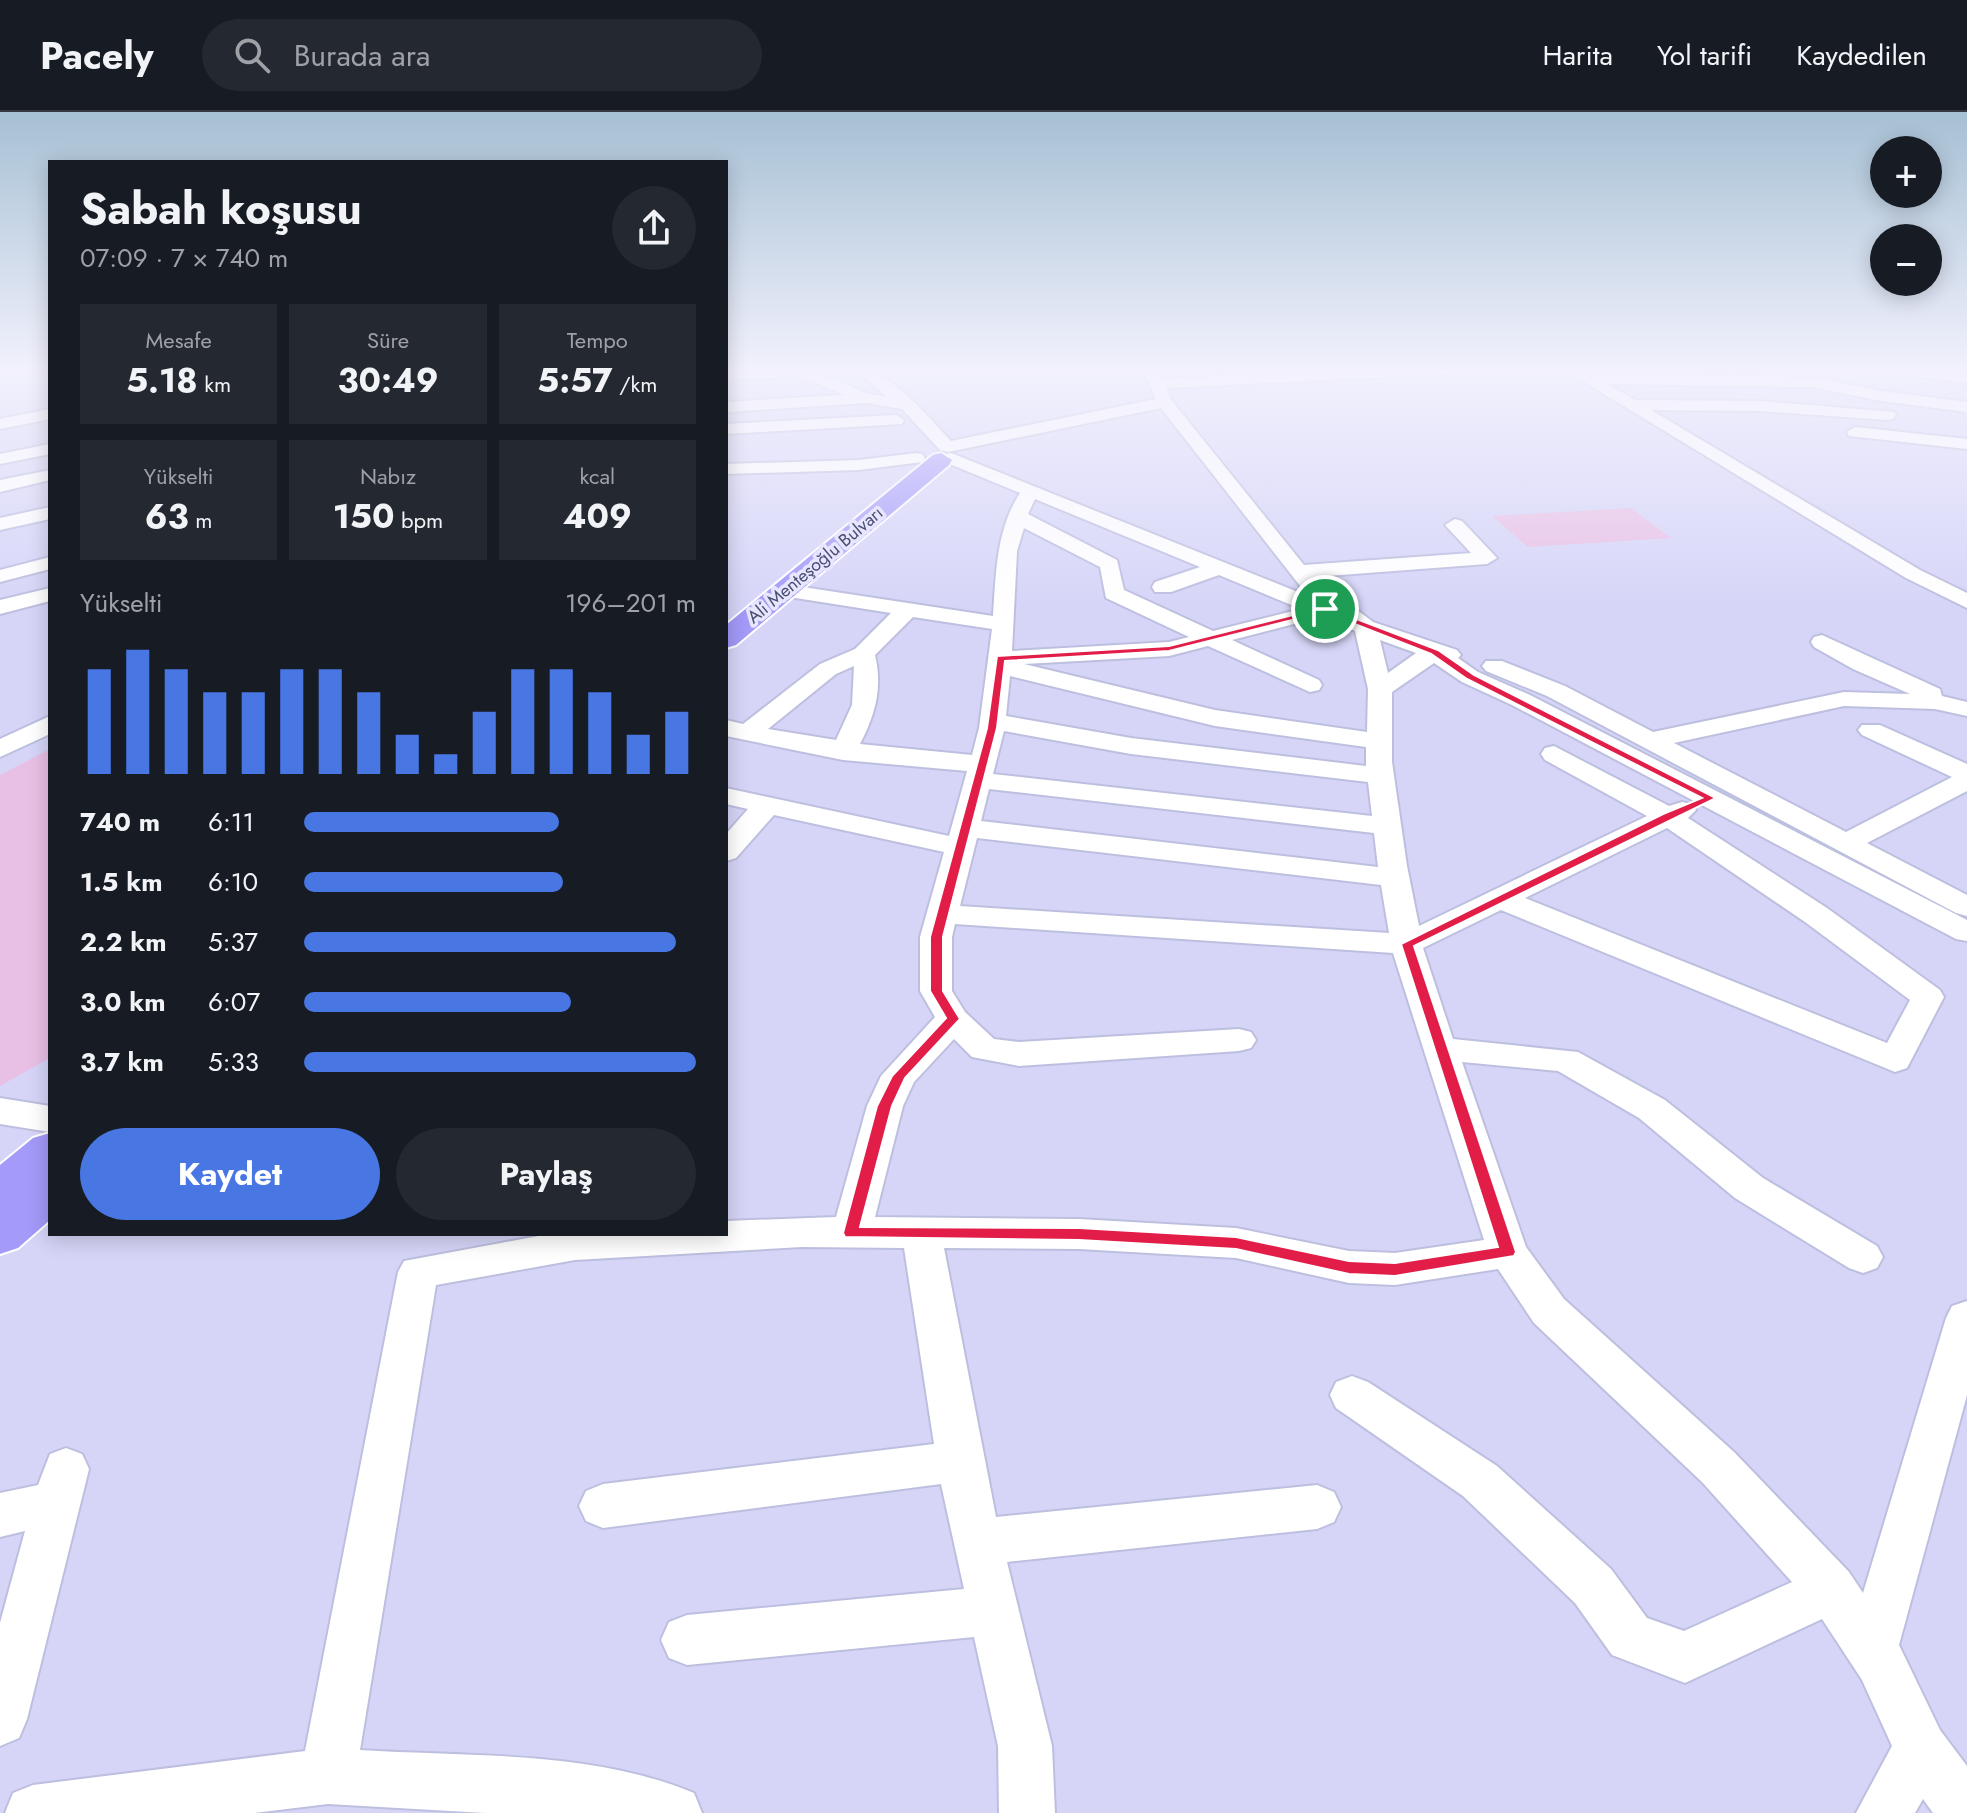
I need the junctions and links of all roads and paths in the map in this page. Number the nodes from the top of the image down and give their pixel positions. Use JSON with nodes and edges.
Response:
{"nodes":[{"id":1,"x":923,"y":448,"type":"edge"},
{"id":2,"x":926,"y":448,"type":"edge"},
{"id":3,"x":927,"y":448,"type":"edge"},
{"id":4,"x":931,"y":448,"type":"edge"},
{"id":5,"x":1205,"y":448,"type":"edge"},
{"id":6,"x":1704,"y":448,"type":"edge"},
{"id":7,"x":48,"y":449,"type":"edge"},
{"id":8,"x":0,"y":459,"type":"edge"},
{"id":9,"x":728,"y":469,"type":"edge"},
{"id":10,"x":48,"y":475,"type":"edge"},
{"id":11,"x":0,"y":486,"type":"edge"},
{"id":12,"x":1031,"y":490,"type":"junction"},
{"id":13,"x":48,"y":513,"type":"edge"},
{"id":14,"x":1018,"y":517,"type":"junction"},
{"id":15,"x":0,"y":524,"type":"edge"},
{"id":16,"x":1455,"y":525,"type":"dead end"},
{"id":17,"x":48,"y":564,"type":"edge"},
{"id":18,"x":1221,"y":567,"type":"junction"},
{"id":19,"x":1300,"y":572,"type":"junction"},
{"id":20,"x":0,"y":576,"type":"edge"},
{"id":21,"x":1163,"y":587,"type":"dead end"},
{"id":22,"x":783,"y":590,"type":"junction"},
{"id":23,"x":48,"y":595,"type":"edge"},
{"id":24,"x":1967,"y":601,"type":"edge"},
{"id":25,"x":0,"y":607,"type":"edge"},
{"id":26,"x":728,"y":609,"type":"edge"},
{"id":27,"x":908,"y":609,"type":"junction"},
{"id":28,"x":1325,"y":609,"type":"junction"},
{"id":29,"x":1004,"y":624,"type":"junction"},
{"id":30,"x":1365,"y":627,"type":"junction"},
{"id":31,"x":728,"y":637,"type":"edge"},
{"id":32,"x":1214,"y":638,"type":"junction"},
{"id":33,"x":1822,"y":642,"type":"dead end"},
{"id":34,"x":1434,"y":652,"type":"junction"},
{"id":35,"x":863,"y":654,"type":"junction"},
{"id":36,"x":1001,"y":658,"type":"junction"},
{"id":37,"x":1310,"y":685,"type":"dead end"},
{"id":38,"x":1380,"y":689,"type":"junction"},
{"id":39,"x":1967,"y":708,"type":"edge"},
{"id":40,"x":993,"y":721,"type":"junction"},
{"id":41,"x":48,"y":725,"type":"edge"},
{"id":42,"x":736,"y":730,"type":"edge"},
{"id":43,"x":1871,"y":730,"type":"dead end"},
{"id":44,"x":1650,"y":740,"type":"junction"},
{"id":45,"x":1379,"y":741,"type":"junction"},
{"id":46,"x":0,"y":749,"type":"edge"},
{"id":47,"x":843,"y":752,"type":"junction"},
{"id":48,"x":1554,"y":754,"type":"dead end"},
{"id":49,"x":981,"y":772,"type":"junction"},
{"id":50,"x":1381,"y":776,"type":"junction"},
{"id":51,"x":1967,"y":777,"type":"edge"},
{"id":52,"x":728,"y":796,"type":"edge"},
{"id":53,"x":1711,"y":798,"type":"junction"},
{"id":54,"x":767,"y":805,"type":"junction"},
{"id":55,"x":1667,"y":816,"type":"junction"},
{"id":56,"x":1387,"y":826,"type":"junction"},
{"id":57,"x":964,"y":838,"type":"junction"},
{"id":58,"x":1846,"y":843,"type":"junction"},
{"id":59,"x":728,"y":850,"type":"edge"},
{"id":60,"x":1394,"y":878,"type":"junction"},
{"id":61,"x":1500,"y":899,"type":"junction"},
{"id":62,"x":1967,"y":907,"type":"edge"},
{"id":63,"x":943,"y":914,"type":"junction"},
{"id":64,"x":1967,"y":932,"type":"edge"},
{"id":65,"x":1407,"y":944,"type":"junction"},
{"id":66,"x":953,"y":1019,"type":"junction"},
{"id":67,"x":1239,"y":1040,"type":"dead end"},
{"id":68,"x":1441,"y":1049,"type":"junction"},
{"id":69,"x":0,"y":1111,"type":"edge"},
{"id":70,"x":48,"y":1119,"type":"edge"},
{"id":71,"x":48,"y":1152,"type":"edge"},
{"id":72,"x":0,"y":1191,"type":"edge"},
{"id":73,"x":48,"y":1194,"type":"edge"},
{"id":74,"x":851,"y":1233,"type":"junction"},
{"id":75,"x":922,"y":1234,"type":"junction"},
{"id":76,"x":0,"y":1235,"type":"edge"},
{"id":77,"x":1508,"y":1252,"type":"junction"},
{"id":78,"x":1863,"y":1257,"type":"dead end"},
{"id":79,"x":1967,"y":1318,"type":"edge"},
{"id":80,"x":1352,"y":1395,"type":"dead end"},
{"id":81,"x":959,"y":1461,"type":"junction"},
{"id":82,"x":603,"y":1506,"type":"dead end"},
{"id":83,"x":1317,"y":1507,"type":"dead end"},
{"id":84,"x":0,"y":1515,"type":"edge"},
{"id":85,"x":977,"y":1542,"type":"junction"},
{"id":86,"x":1831,"y":1589,"type":"junction"},
{"id":87,"x":994,"y":1611,"type":"junction"},
{"id":88,"x":687,"y":1640,"type":"dead end"},
{"id":89,"x":1872,"y":1649,"type":"junction"},
{"id":90,"x":0,"y":1719,"type":"edge"},
{"id":91,"x":1921,"y":1749,"type":"junction"},
{"id":92,"x":328,"y":1776,"type":"junction"},
{"id":93,"x":1967,"y":1808,"type":"edge"},
{"id":94,"x":33,"y":1813,"type":"edge"},
{"id":95,"x":674,"y":1813,"type":"edge"},
{"id":96,"x":1027,"y":1813,"type":"edge"},
{"id":97,"x":1884,"y":1813,"type":"edge"}],
"edges":[{"from":1,"to":9,"type":"street"},
{"from":2,"to":26,"type":"main road","name":"Ali Menteşoğlu Bulvarı"},
{"from":3,"to":22,"type":"main road","name":"Ali Menteşoğlu Bulvarı"},
{"from":4,"to":12,"type":"street"},
{"from":5,"to":19,"type":"street"},
{"from":6,"to":24,"type":"street"},
{"from":7,"to":8,"type":"street"},
{"from":10,"to":11,"type":"street"},
{"from":12,"to":14,"type":"street"},
{"from":12,"to":18,"type":"street"},
{"from":13,"to":15,"type":"street"},
{"from":14,"to":29,"type":"street"},
{"from":14,"to":32,"type":"street"},
{"from":16,"to":19,"type":"street"},
{"from":17,"to":20,"type":"street"},
{"from":18,"to":21,"type":"street"},
{"from":18,"to":28,"type":"street"},
{"from":19,"to":30,"type":"street"},
{"from":22,"to":27,"type":"street"},
{"from":22,"to":31,"type":"main road","name":"Ali Menteşoğlu Bulvarı"},
{"from":23,"to":25,"type":"street"},
{"from":27,"to":29,"type":"street"},
{"from":27,"to":35,"type":"street"},
{"from":28,"to":30,"type":"street"},
{"from":28,"to":32,"type":"street"},
{"from":29,"to":36,"type":"street"},
{"from":30,"to":34,"type":"street"},
{"from":30,"to":38,"type":"street"},
{"from":32,"to":36,"type":"street"},
{"from":32,"to":37,"type":"street"},
{"from":33,"to":39,"type":"street"},
{"from":34,"to":38,"type":"street"},
{"from":34,"to":44,"type":"street"},
{"from":34,"to":53,"type":"street"},
{"from":35,"to":42,"type":"street"},
{"from":35,"to":47,"type":"street"},
{"from":36,"to":40,"type":"street"},
{"from":36,"to":45,"type":"street"},
{"from":38,"to":45,"type":"street"},
{"from":39,"to":44,"type":"street"},
{"from":40,"to":49,"type":"street"},
{"from":40,"to":50,"type":"street"},
{"from":41,"to":46,"type":"street"},
{"from":42,"to":47,"type":"street"},
{"from":43,"to":51,"type":"street"},
{"from":44,"to":58,"type":"street"},
{"from":45,"to":50,"type":"street"},
{"from":47,"to":49,"type":"street"},
{"from":48,"to":55,"type":"street"},
{"from":49,"to":56,"type":"street"},
{"from":49,"to":57,"type":"street"},
{"from":50,"to":56,"type":"street"},
{"from":51,"to":58,"type":"street"},
{"from":52,"to":54,"type":"street"},
{"from":53,"to":55,"type":"street"},
{"from":53,"to":64,"type":"street"},
{"from":54,"to":57,"type":"street"},
{"from":54,"to":59,"type":"street"},
{"from":55,"to":61,"type":"street"},
{"from":55,"to":61,"type":"street"},
{"from":56,"to":60,"type":"street"},
{"from":57,"to":60,"type":"street"},
{"from":57,"to":63,"type":"street"},
{"from":58,"to":62,"type":"street"},
{"from":60,"to":65,"type":"street"},
{"from":61,"to":65,"type":"street"},
{"from":63,"to":65,"type":"street"},
{"from":63,"to":66,"type":"street"},
{"from":65,"to":68,"type":"street"},
{"from":66,"to":67,"type":"street"},
{"from":66,"to":74,"type":"street"},
{"from":68,"to":77,"type":"street"},
{"from":68,"to":78,"type":"street"},
{"from":69,"to":70,"type":"street"},
{"from":71,"to":72,"type":"main road"},
{"from":73,"to":76,"type":"main road"},
{"from":74,"to":75,"type":"street"},
{"from":74,"to":92,"type":"street"},
{"from":75,"to":77,"type":"street"},
{"from":75,"to":81,"type":"street"},
{"from":77,"to":86,"type":"street"},
{"from":79,"to":89,"type":"street"},
{"from":80,"to":86,"type":"street"},
{"from":81,"to":82,"type":"street"},
{"from":81,"to":85,"type":"street"},
{"from":83,"to":85,"type":"street"},
{"from":84,"to":90,"type":"street"},
{"from":85,"to":87,"type":"street"},
{"from":86,"to":89,"type":"street"},
{"from":87,"to":88,"type":"street"},
{"from":87,"to":96,"type":"street"},
{"from":89,"to":91,"type":"street"},
{"from":91,"to":93,"type":"street"},
{"from":91,"to":97,"type":"street"},
{"from":92,"to":94,"type":"street"},
{"from":92,"to":95,"type":"street"}]}
